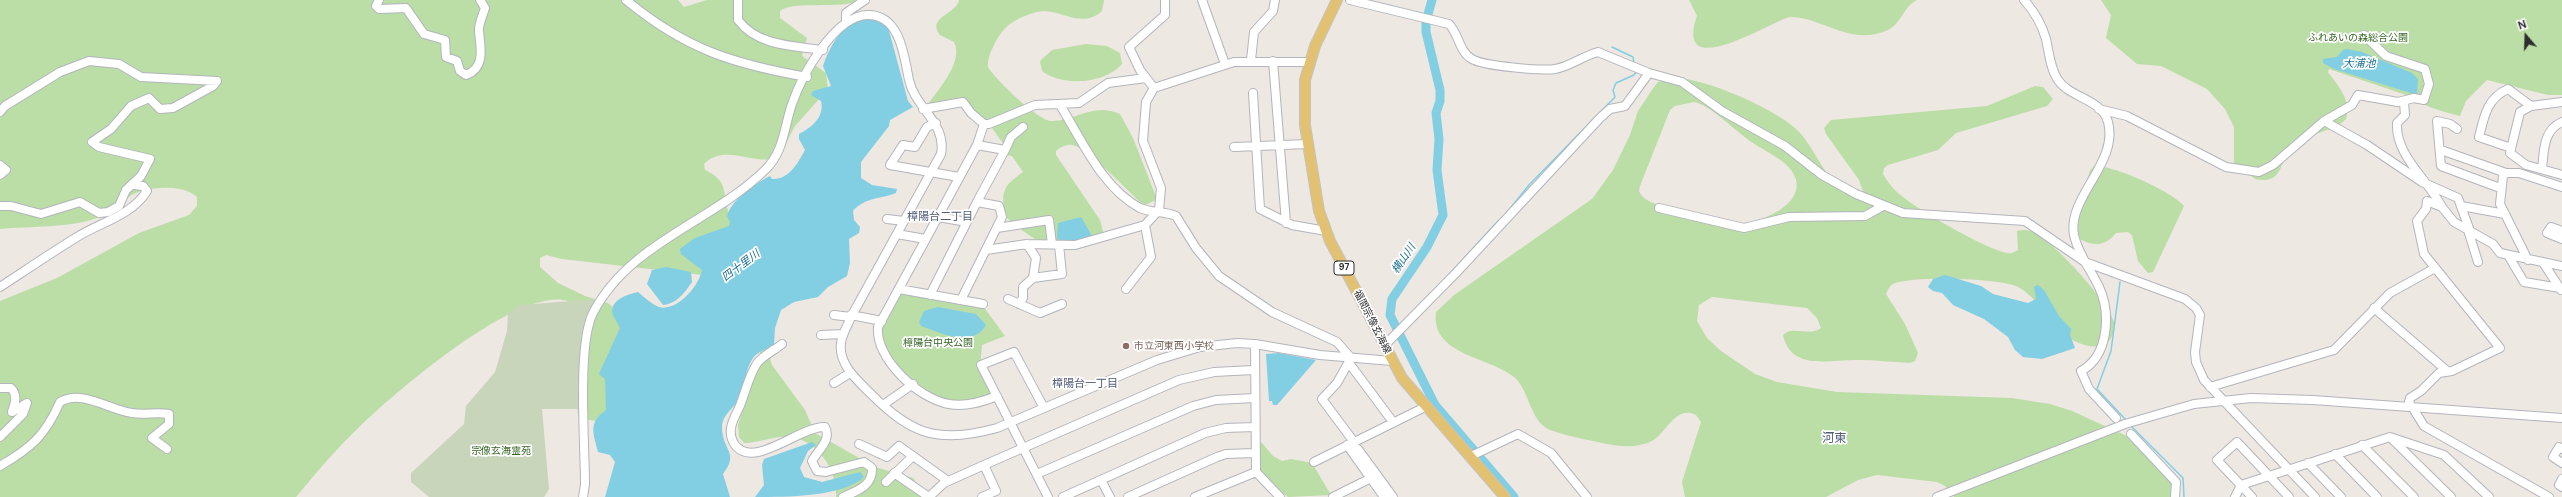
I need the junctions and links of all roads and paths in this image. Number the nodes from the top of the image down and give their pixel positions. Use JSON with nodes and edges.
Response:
{"nodes":[{"id":1,"x":379,"y":0,"type":"edge"},
{"id":2,"x":480,"y":0,"type":"edge"},
{"id":3,"x":626,"y":0,"type":"edge"},
{"id":4,"x":738,"y":0,"type":"edge"},
{"id":5,"x":865,"y":0,"type":"edge"},
{"id":6,"x":1165,"y":0,"type":"edge"},
{"id":7,"x":1202,"y":0,"type":"edge"},
{"id":8,"x":1275,"y":0,"type":"edge"},
{"id":9,"x":1337,"y":0,"type":"edge"},
{"id":10,"x":1350,"y":0,"type":"edge"},
{"id":11,"x":2024,"y":0,"type":"edge"},
{"id":12,"x":846,"y":22,"type":"junction"},
{"id":13,"x":2364,"y":35,"type":"dead end"},
{"id":14,"x":823,"y":50,"type":"junction"},
{"id":15,"x":1252,"y":60,"type":"junction"},
{"id":16,"x":1272,"y":61,"type":"junction"},
{"id":17,"x":1309,"y":62,"type":"junction"},
{"id":18,"x":1225,"y":64,"type":"junction"},
{"id":19,"x":1649,"y":73,"type":"junction"},
{"id":20,"x":807,"y":77,"type":"junction"},
{"id":21,"x":1146,"y":78,"type":"junction"},
{"id":22,"x":1154,"y":88,"type":"junction"},
{"id":23,"x":1253,"y":92,"type":"dead end"},
{"id":24,"x":2404,"y":102,"type":"junction"},
{"id":25,"x":2562,"y":102,"type":"edge"},
{"id":26,"x":1060,"y":105,"type":"junction"},
{"id":27,"x":2531,"y":106,"type":"junction"},
{"id":28,"x":923,"y":109,"type":"junction"},
{"id":29,"x":2098,"y":109,"type":"junction"},
{"id":30,"x":0,"y":112,"type":"edge"},
{"id":31,"x":2324,"y":121,"type":"junction"},
{"id":32,"x":2562,"y":122,"type":"edge"},
{"id":33,"x":936,"y":123,"type":"junction"},
{"id":34,"x":984,"y":124,"type":"junction"},
{"id":35,"x":1023,"y":127,"type":"dead end"},
{"id":36,"x":2457,"y":129,"type":"dead end"},
{"id":37,"x":1308,"y":144,"type":"junction"},
{"id":38,"x":977,"y":145,"type":"junction"},
{"id":39,"x":1279,"y":145,"type":"junction"},
{"id":40,"x":1256,"y":146,"type":"junction"},
{"id":41,"x":1234,"y":147,"type":"dead end"},
{"id":42,"x":2511,"y":148,"type":"junction"},
{"id":43,"x":1005,"y":150,"type":"junction"},
{"id":44,"x":2441,"y":150,"type":"junction"},
{"id":45,"x":0,"y":166,"type":"edge"},
{"id":46,"x":2542,"y":169,"type":"junction"},
{"id":47,"x":931,"y":173,"type":"junction"},
{"id":48,"x":2506,"y":173,"type":"junction"},
{"id":49,"x":0,"y":175,"type":"edge"},
{"id":50,"x":2562,"y":175,"type":"edge"},
{"id":51,"x":959,"y":177,"type":"junction"},
{"id":52,"x":2430,"y":184,"type":"junction"},
{"id":53,"x":134,"y":185,"type":"junction"},
{"id":54,"x":2562,"y":186,"type":"edge"},
{"id":55,"x":2500,"y":188,"type":"junction"},
{"id":56,"x":977,"y":202,"type":"junction"},
{"id":57,"x":0,"y":206,"type":"edge"},
{"id":58,"x":1883,"y":206,"type":"junction"},
{"id":59,"x":2461,"y":206,"type":"junction"},
{"id":60,"x":2442,"y":207,"type":"junction"},
{"id":61,"x":1659,"y":208,"type":"dead end"},
{"id":62,"x":1158,"y":210,"type":"junction"},
{"id":63,"x":2505,"y":214,"type":"junction"},
{"id":64,"x":938,"y":217,"type":"junction"},
{"id":65,"x":887,"y":219,"type":"dead end"},
{"id":66,"x":904,"y":221,"type":"junction"},
{"id":67,"x":967,"y":222,"type":"junction"},
{"id":68,"x":1286,"y":224,"type":"junction"},
{"id":69,"x":1145,"y":225,"type":"junction"},
{"id":70,"x":997,"y":228,"type":"junction"},
{"id":71,"x":2469,"y":230,"type":"junction"},
{"id":72,"x":1326,"y":231,"type":"junction"},
{"id":73,"x":2562,"y":231,"type":"edge"},
{"id":74,"x":897,"y":234,"type":"junction"},
{"id":75,"x":926,"y":239,"type":"junction"},
{"id":76,"x":2562,"y":239,"type":"edge"},
{"id":77,"x":1027,"y":244,"type":"junction"},
{"id":78,"x":1056,"y":244,"type":"junction"},
{"id":79,"x":986,"y":250,"type":"junction"},
{"id":80,"x":2508,"y":255,"type":"junction"},
{"id":81,"x":2528,"y":260,"type":"junction"},
{"id":82,"x":2085,"y":262,"type":"junction"},
{"id":83,"x":2478,"y":262,"type":"dead end"},
{"id":84,"x":2544,"y":264,"type":"junction"},
{"id":85,"x":2562,"y":266,"type":"edge"},
{"id":86,"x":2435,"y":268,"type":"junction"},
{"id":87,"x":1033,"y":278,"type":"junction"},
{"id":88,"x":0,"y":287,"type":"edge"},
{"id":89,"x":899,"y":289,"type":"junction"},
{"id":90,"x":1126,"y":289,"type":"dead end"},
{"id":91,"x":2561,"y":290,"type":"edge"},
{"id":92,"x":930,"y":295,"type":"junction"},
{"id":93,"x":1008,"y":299,"type":"dead end"},
{"id":94,"x":960,"y":300,"type":"junction"},
{"id":95,"x":983,"y":304,"type":"dead end"},
{"id":96,"x":1018,"y":304,"type":"junction"},
{"id":97,"x":1062,"y":304,"type":"dead end"},
{"id":98,"x":2374,"y":308,"type":"junction"},
{"id":99,"x":834,"y":315,"type":"dead end"},
{"id":100,"x":851,"y":316,"type":"junction"},
{"id":101,"x":882,"y":320,"type":"junction"},
{"id":102,"x":821,"y":334,"type":"dead end"},
{"id":103,"x":843,"y":334,"type":"junction"},
{"id":104,"x":782,"y":344,"type":"dead end"},
{"id":105,"x":1255,"y":344,"type":"junction"},
{"id":106,"x":1384,"y":346,"type":"junction"},
{"id":107,"x":1350,"y":361,"type":"junction"},
{"id":108,"x":1392,"y":361,"type":"junction"},
{"id":109,"x":1254,"y":370,"type":"junction"},
{"id":110,"x":2446,"y":370,"type":"junction"},
{"id":111,"x":850,"y":373,"type":"junction"},
{"id":112,"x":834,"y":383,"type":"dead end"},
{"id":113,"x":913,"y":384,"type":"junction"},
{"id":114,"x":2210,"y":387,"type":"junction"},
{"id":115,"x":0,"y":388,"type":"edge"},
{"id":116,"x":997,"y":396,"type":"junction"},
{"id":117,"x":1254,"y":398,"type":"junction"},
{"id":118,"x":2222,"y":401,"type":"junction"},
{"id":119,"x":883,"y":405,"type":"junction"},
{"id":120,"x":1425,"y":407,"type":"junction"},
{"id":121,"x":2412,"y":407,"type":"junction"},
{"id":122,"x":1044,"y":408,"type":"junction"},
{"id":123,"x":2116,"y":418,"type":"dead end"},
{"id":124,"x":2562,"y":418,"type":"edge"},
{"id":125,"x":1393,"y":422,"type":"junction"},
{"id":126,"x":1010,"y":423,"type":"junction"},
{"id":127,"x":1254,"y":427,"type":"junction"},
{"id":128,"x":2131,"y":434,"type":"dead end"},
{"id":129,"x":0,"y":436,"type":"edge"},
{"id":130,"x":2390,"y":437,"type":"junction"},
{"id":131,"x":859,"y":444,"type":"dead end"},
{"id":132,"x":1351,"y":444,"type":"junction"},
{"id":133,"x":2362,"y":445,"type":"junction"},
{"id":134,"x":1023,"y":448,"type":"junction"},
{"id":135,"x":167,"y":449,"type":"dead end"},
{"id":136,"x":2562,"y":449,"type":"edge"},
{"id":137,"x":1254,"y":453,"type":"junction"},
{"id":138,"x":2335,"y":454,"type":"junction"},
{"id":139,"x":913,"y":456,"type":"junction"},
{"id":140,"x":1469,"y":456,"type":"junction"},
{"id":141,"x":1314,"y":462,"type":"dead end"},
{"id":142,"x":2308,"y":463,"type":"junction"},
{"id":143,"x":2562,"y":463,"type":"edge"},
{"id":144,"x":984,"y":465,"type":"junction"},
{"id":145,"x":0,"y":466,"type":"edge"},
{"id":146,"x":2288,"y":469,"type":"junction"},
{"id":147,"x":1256,"y":472,"type":"junction"},
{"id":148,"x":894,"y":473,"type":"junction"},
{"id":149,"x":1037,"y":474,"type":"junction"},
{"id":150,"x":2269,"y":476,"type":"junction"},
{"id":151,"x":1371,"y":478,"type":"junction"},
{"id":152,"x":2562,"y":479,"type":"edge"},
{"id":153,"x":1101,"y":480,"type":"junction"},
{"id":154,"x":948,"y":481,"type":"junction"},
{"id":155,"x":886,"y":482,"type":"dead end"},
{"id":156,"x":2241,"y":485,"type":"junction"},
{"id":157,"x":2562,"y":487,"type":"edge"},
{"id":158,"x":583,"y":497,"type":"edge"},
{"id":159,"x":843,"y":497,"type":"edge"},
{"id":160,"x":929,"y":497,"type":"edge"},
{"id":161,"x":982,"y":497,"type":"edge"},
{"id":162,"x":1048,"y":497,"type":"edge"},
{"id":163,"x":1063,"y":497,"type":"edge"},
{"id":164,"x":1110,"y":497,"type":"edge"},
{"id":165,"x":1128,"y":497,"type":"edge"},
{"id":166,"x":1195,"y":497,"type":"edge"},
{"id":167,"x":1280,"y":497,"type":"edge"},
{"id":168,"x":1333,"y":497,"type":"edge"},
{"id":169,"x":1384,"y":497,"type":"edge"},
{"id":170,"x":1393,"y":497,"type":"edge"},
{"id":171,"x":1505,"y":497,"type":"edge"},
{"id":172,"x":1587,"y":497,"type":"edge"},
{"id":173,"x":1937,"y":497,"type":"edge"},
{"id":174,"x":2175,"y":497,"type":"edge"},
{"id":175,"x":2235,"y":497,"type":"edge"},
{"id":176,"x":2252,"y":497,"type":"edge"},
{"id":177,"x":2289,"y":497,"type":"edge"},
{"id":178,"x":2315,"y":497,"type":"edge"},
{"id":179,"x":2341,"y":497,"type":"edge"},
{"id":180,"x":2377,"y":497,"type":"edge"},
{"id":181,"x":2414,"y":497,"type":"edge"},
{"id":182,"x":2451,"y":497,"type":"edge"},
{"id":183,"x":2489,"y":497,"type":"edge"},
{"id":184,"x":2549,"y":497,"type":"edge"}],
"edges":[{"from":1,"to":2,"type":"street"},
{"from":3,"to":20,"type":"street"},
{"from":4,"to":14,"type":"street"},
{"from":5,"to":12,"type":"street"},
{"from":6,"to":21,"type":"street"},
{"from":7,"to":18,"type":"street"},
{"from":8,"to":15,"type":"street"},
{"from":9,"to":17,"type":"main road","name":"福間宗像玄海線","number":"97"},
{"from":10,"to":19,"type":"street"},
{"from":11,"to":29,"type":"street"},
{"from":12,"to":14,"type":"street"},
{"from":12,"to":28,"type":"street"},
{"from":13,"to":24,"type":"street"},
{"from":14,"to":20,"type":"street"},
{"from":15,"to":16,"type":"street"},
{"from":15,"to":18,"type":"street"},
{"from":16,"to":17,"type":"street"},
{"from":16,"to":39,"type":"street"},
{"from":17,"to":37,"type":"main road","name":"福間宗像玄海線","number":"97"},
{"from":18,"to":22,"type":"street"},
{"from":19,"to":58,"type":"street"},
{"from":19,"to":106,"type":"street"},
{"from":20,"to":158,"type":"street"},
{"from":21,"to":22,"type":"street"},
{"from":21,"to":26,"type":"street"},
{"from":22,"to":62,"type":"street"},
{"from":23,"to":40,"type":"street"},
{"from":24,"to":31,"type":"street"},
{"from":24,"to":52,"type":"street"},
{"from":25,"to":27,"type":"street"},
{"from":26,"to":34,"type":"street"},
{"from":26,"to":62,"type":"street"},
{"from":27,"to":42,"type":"street"},
{"from":27,"to":42,"type":"street"},
{"from":28,"to":33,"type":"street"},
{"from":28,"to":34,"type":"street"},
{"from":29,"to":31,"type":"street"},
{"from":29,"to":82,"type":"street"},
{"from":30,"to":53,"type":"street"},
{"from":31,"to":52,"type":"street"},
{"from":32,"to":46,"type":"street"},
{"from":33,"to":47,"type":"street"},
{"from":33,"to":47,"type":"street"},
{"from":34,"to":38,"type":"street"},
{"from":35,"to":43,"type":"street"},
{"from":36,"to":44,"type":"street"},
{"from":37,"to":39,"type":"street"},
{"from":37,"to":72,"type":"main road","name":"福間宗像玄海線","number":"97"},
{"from":38,"to":43,"type":"street"},
{"from":38,"to":51,"type":"street"},
{"from":39,"to":40,"type":"street"},
{"from":39,"to":68,"type":"street"},
{"from":40,"to":41,"type":"street"},
{"from":40,"to":68,"type":"street"},
{"from":42,"to":46,"type":"street"},
{"from":43,"to":56,"type":"street"},
{"from":44,"to":48,"type":"street"},
{"from":44,"to":55,"type":"street"},
{"from":45,"to":49,"type":"street"},
{"from":46,"to":50,"type":"street"},
{"from":47,"to":51,"type":"street"},
{"from":47,"to":66,"type":"street"},
{"from":48,"to":54,"type":"street"},
{"from":48,"to":55,"type":"street"},
{"from":51,"to":64,"type":"street"},
{"from":52,"to":59,"type":"street"},
{"from":52,"to":60,"type":"street"},
{"from":53,"to":57,"type":"street"},
{"from":53,"to":88,"type":"street"},
{"from":55,"to":63,"type":"street"},
{"from":56,"to":67,"type":"street"},
{"from":56,"to":70,"type":"street"},
{"from":58,"to":61,"type":"street"},
{"from":58,"to":82,"type":"street"},
{"from":59,"to":63,"type":"street"},
{"from":59,"to":71,"type":"street"},
{"from":60,"to":71,"type":"street"},
{"from":60,"to":86,"type":"street"},
{"from":62,"to":69,"type":"street"},
{"from":62,"to":107,"type":"street"},
{"from":63,"to":81,"type":"street"},
{"from":64,"to":67,"type":"street"},
{"from":64,"to":75,"type":"street"},
{"from":65,"to":66,"type":"street"},
{"from":66,"to":74,"type":"street"},
{"from":67,"to":92,"type":"street"},
{"from":68,"to":72,"type":"street"},
{"from":69,"to":78,"type":"street"},
{"from":69,"to":90,"type":"street"},
{"from":70,"to":78,"type":"street"},
{"from":70,"to":79,"type":"street"},
{"from":71,"to":80,"type":"street"},
{"from":71,"to":83,"type":"street"},
{"from":72,"to":106,"type":"main road","name":"福間宗像玄海線","number":"97"},
{"from":73,"to":76,"type":"street"},
{"from":74,"to":75,"type":"street"},
{"from":74,"to":100,"type":"street"},
{"from":75,"to":89,"type":"street"},
{"from":77,"to":78,"type":"street"},
{"from":77,"to":79,"type":"street"},
{"from":77,"to":87,"type":"street"},
{"from":78,"to":87,"type":"street"},
{"from":79,"to":94,"type":"street"},
{"from":80,"to":81,"type":"street"},
{"from":80,"to":91,"type":"street"},
{"from":81,"to":84,"type":"street"},
{"from":82,"to":114,"type":"street"},
{"from":82,"to":123,"type":"street"},
{"from":84,"to":85,"type":"street"},
{"from":84,"to":91,"type":"street"},
{"from":86,"to":98,"type":"street"},
{"from":86,"to":110,"type":"street"},
{"from":87,"to":96,"type":"street"},
{"from":89,"to":92,"type":"street"},
{"from":89,"to":101,"type":"street"},
{"from":92,"to":94,"type":"street"},
{"from":93,"to":96,"type":"street"},
{"from":94,"to":95,"type":"street"},
{"from":96,"to":97,"type":"street"},
{"from":98,"to":110,"type":"street"},
{"from":98,"to":114,"type":"street"},
{"from":99,"to":100,"type":"street"},
{"from":100,"to":101,"type":"street"},
{"from":100,"to":103,"type":"street"},
{"from":101,"to":113,"type":"street"},
{"from":102,"to":103,"type":"street"},
{"from":103,"to":111,"type":"street"},
{"from":104,"to":159,"type":"street"},
{"from":105,"to":107,"type":"street"},
{"from":105,"to":109,"type":"street"},
{"from":105,"to":122,"type":"street"},
{"from":106,"to":108,"type":"main road","name":"福間宗像玄海線","number":"97"},
{"from":107,"to":108,"type":"street"},
{"from":107,"to":125,"type":"street"},
{"from":107,"to":132,"type":"street"},
{"from":108,"to":120,"type":"main road","name":"福間宗像玄海線","number":"97"},
{"from":109,"to":117,"type":"street"},
{"from":109,"to":134,"type":"street"},
{"from":110,"to":121,"type":"street"},
{"from":111,"to":112,"type":"street"},
{"from":111,"to":119,"type":"street"},
{"from":113,"to":116,"type":"street"},
{"from":113,"to":119,"type":"street"},
{"from":114,"to":118,"type":"street"},
{"from":115,"to":129,"type":"street"},
{"from":116,"to":122,"type":"street"},
{"from":116,"to":126,"type":"street"},
{"from":117,"to":127,"type":"street"},
{"from":117,"to":149,"type":"street"},
{"from":118,"to":121,"type":"street"},
{"from":118,"to":146,"type":"street"},
{"from":118,"to":173,"type":"street"},
{"from":119,"to":126,"type":"street"},
{"from":120,"to":125,"type":"street"},
{"from":120,"to":140,"type":"main road","name":"福間宗像玄海線","number":"97"},
{"from":121,"to":124,"type":"street"},
{"from":121,"to":184,"type":"street"},
{"from":122,"to":126,"type":"street"},
{"from":125,"to":132,"type":"street"},
{"from":126,"to":134,"type":"street"},
{"from":127,"to":137,"type":"street"},
{"from":127,"to":153,"type":"street"},
{"from":128,"to":174,"type":"street"},
{"from":130,"to":133,"type":"street"},
{"from":130,"to":182,"type":"street"},
{"from":130,"to":183,"type":"street"},
{"from":131,"to":139,"type":"street"},
{"from":132,"to":141,"type":"street"},
{"from":132,"to":151,"type":"street"},
{"from":132,"to":170,"type":"street"},
{"from":133,"to":138,"type":"street"},
{"from":133,"to":181,"type":"street"},
{"from":134,"to":144,"type":"street"},
{"from":134,"to":149,"type":"street"},
{"from":135,"to":145,"type":"street"},
{"from":136,"to":143,"type":"street"},
{"from":137,"to":147,"type":"street"},
{"from":137,"to":165,"type":"street"},
{"from":138,"to":142,"type":"street"},
{"from":138,"to":180,"type":"street"},
{"from":139,"to":148,"type":"street"},
{"from":139,"to":154,"type":"street"},
{"from":140,"to":171,"type":"main road","name":"福間宗像玄海線","number":"97"},
{"from":140,"to":172,"type":"street"},
{"from":142,"to":146,"type":"street"},
{"from":142,"to":179,"type":"street"},
{"from":144,"to":154,"type":"street"},
{"from":144,"to":161,"type":"street"},
{"from":146,"to":150,"type":"street"},
{"from":146,"to":178,"type":"street"},
{"from":147,"to":166,"type":"street"},
{"from":147,"to":167,"type":"street"},
{"from":148,"to":155,"type":"street"},
{"from":148,"to":160,"type":"street"},
{"from":149,"to":162,"type":"street"},
{"from":150,"to":156,"type":"street"},
{"from":150,"to":156,"type":"street"},
{"from":150,"to":177,"type":"street"},
{"from":151,"to":168,"type":"street"},
{"from":151,"to":169,"type":"street"},
{"from":152,"to":157,"type":"street"},
{"from":153,"to":163,"type":"street"},
{"from":153,"to":164,"type":"street"},
{"from":154,"to":160,"type":"street"},
{"from":156,"to":175,"type":"street"},
{"from":156,"to":176,"type":"street"}]}
